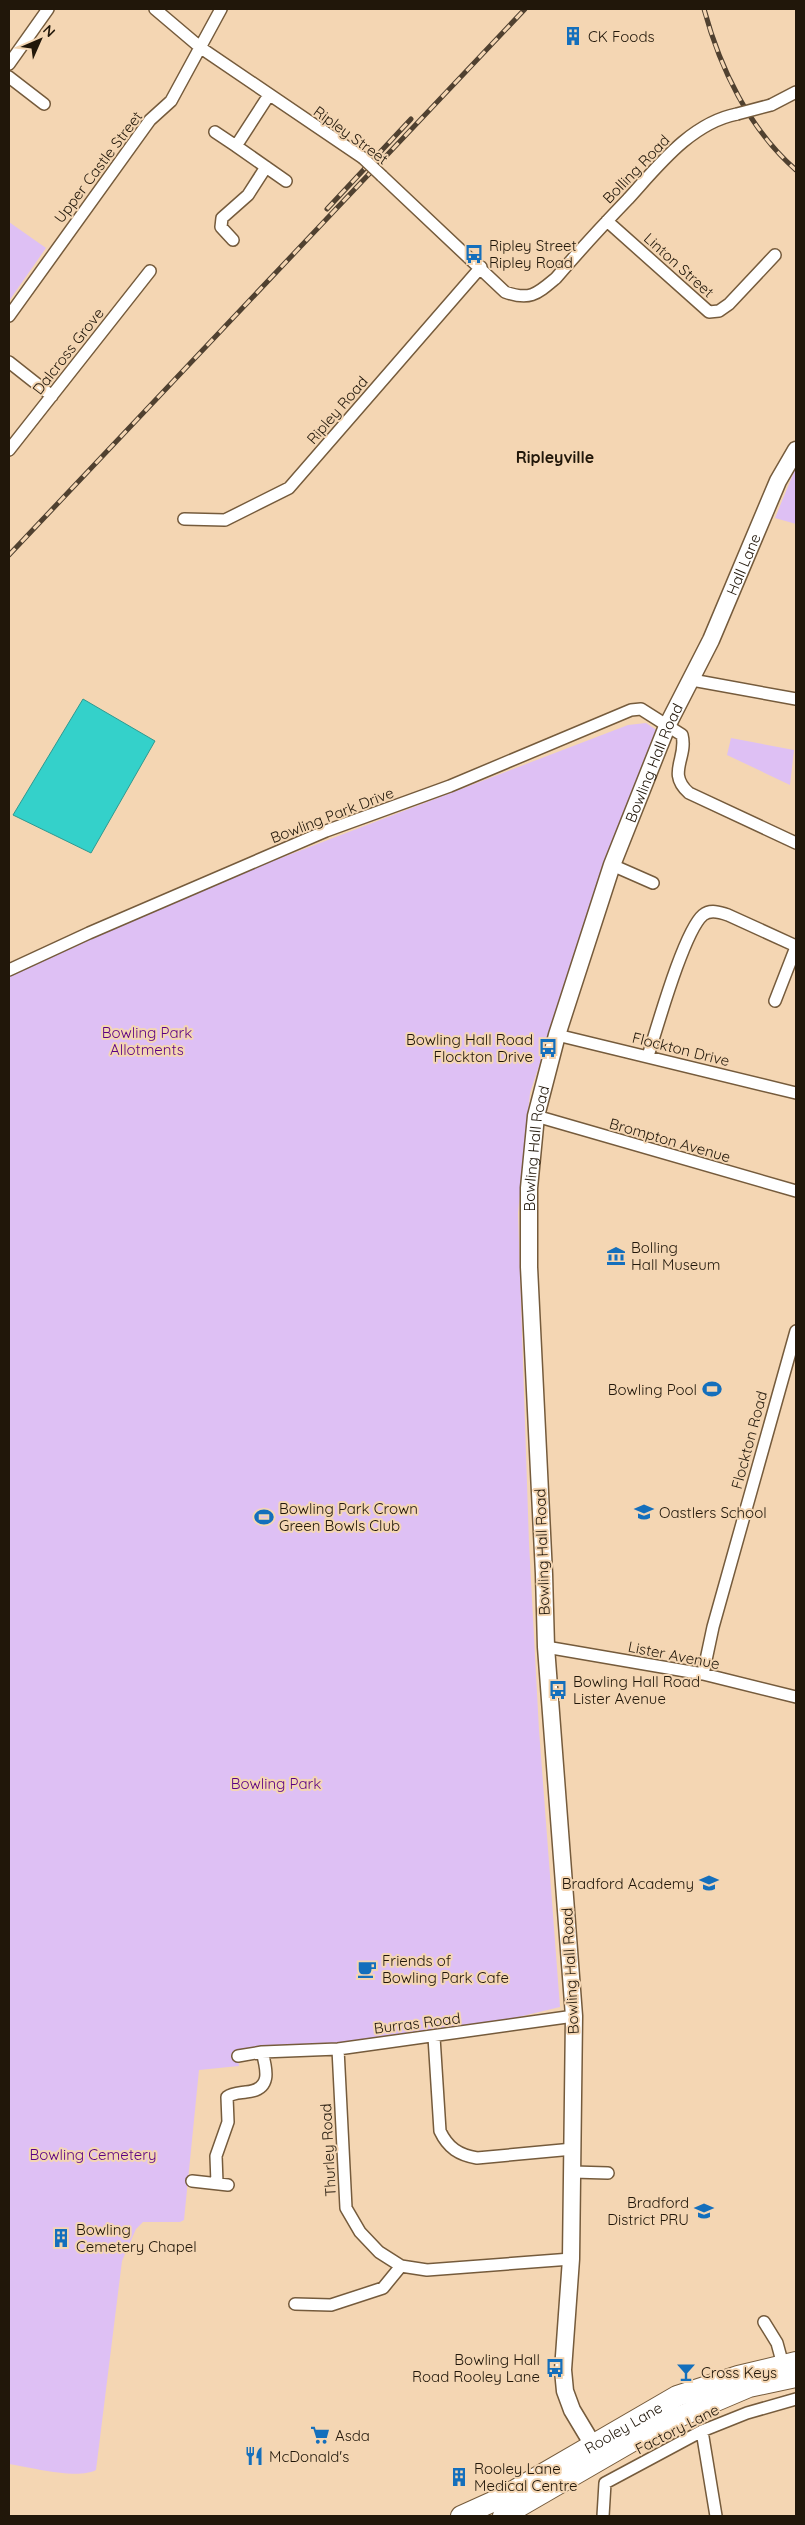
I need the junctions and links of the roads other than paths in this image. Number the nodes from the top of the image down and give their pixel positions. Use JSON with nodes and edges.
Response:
{"nodes":[{"id":1,"x":48,"y":9,"type":"edge"},
{"id":2,"x":155,"y":9,"type":"edge"},
{"id":3,"x":221,"y":9,"type":"edge"},
{"id":4,"x":201,"y":48,"type":"junction"},
{"id":5,"x":9,"y":64,"type":"edge"},
{"id":6,"x":9,"y":77,"type":"edge"},
{"id":7,"x":796,"y":92,"type":"edge"},
{"id":8,"x":269,"y":95,"type":"junction"},
{"id":9,"x":44,"y":104,"type":"dead end"},
{"id":10,"x":215,"y":132,"type":"dead end"},
{"id":11,"x":236,"y":146,"type":"junction"},
{"id":12,"x":266,"y":167,"type":"junction"},
{"id":13,"x":286,"y":181,"type":"dead end"},
{"id":14,"x":607,"y":220,"type":"junction"},
{"id":15,"x":233,"y":240,"type":"dead end"},
{"id":16,"x":775,"y":256,"type":"dead end"},
{"id":17,"x":481,"y":267,"type":"junction"},
{"id":18,"x":150,"y":271,"type":"dead end"},
{"id":19,"x":520,"y":297,"type":"joint"},
{"id":20,"x":9,"y":316,"type":"edge"},
{"id":21,"x":9,"y":362,"type":"edge"},
{"id":22,"x":52,"y":396,"type":"junction"},
{"id":23,"x":9,"y":450,"type":"edge"},
{"id":24,"x":796,"y":450,"type":"edge"},
{"id":25,"x":184,"y":519,"type":"dead end"},
{"id":26,"x":692,"y":680,"type":"junction"},
{"id":27,"x":796,"y":699,"type":"edge"},
{"id":28,"x":668,"y":724,"type":"junction"},
{"id":29,"x":796,"y":843,"type":"edge"},
{"id":30,"x":612,"y":865,"type":"junction"},
{"id":31,"x":653,"y":883,"type":"dead end"},
{"id":32,"x":796,"y":947,"type":"edge"},
{"id":33,"x":9,"y":970,"type":"edge"},
{"id":34,"x":775,"y":1001,"type":"dead end"},
{"id":35,"x":557,"y":1036,"type":"junction"},
{"id":36,"x":648,"y":1056,"type":"junction"},
{"id":37,"x":796,"y":1093,"type":"edge"},
{"id":38,"x":536,"y":1116,"type":"junction"},
{"id":39,"x":796,"y":1191,"type":"edge"},
{"id":40,"x":796,"y":1332,"type":"edge"},
{"id":41,"x":546,"y":1646,"type":"junction"},
{"id":42,"x":703,"y":1674,"type":"junction"},
{"id":43,"x":796,"y":1697,"type":"edge"},
{"id":44,"x":574,"y":2016,"type":"junction"},
{"id":45,"x":434,"y":2037,"type":"junction"},
{"id":46,"x":338,"y":2049,"type":"junction"},
{"id":47,"x":262,"y":2052,"type":"junction"},
{"id":48,"x":238,"y":2056,"type":"dead end"},
{"id":49,"x":573,"y":2149,"type":"junction"},
{"id":50,"x":573,"y":2172,"type":"junction"},
{"id":51,"x":608,"y":2173,"type":"dead end"},
{"id":52,"x":192,"y":2181,"type":"dead end"},
{"id":53,"x":570,"y":2259,"type":"junction"},
{"id":54,"x":401,"y":2266,"type":"junction"},
{"id":55,"x":292,"y":2304,"type":"dead end"},
{"id":56,"x":764,"y":2322,"type":"dead end"},
{"id":57,"x":792,"y":2368,"type":"edge"},
{"id":58,"x":796,"y":2399,"type":"edge"},
{"id":59,"x":702,"y":2431,"type":"junction"},
{"id":60,"x":593,"y":2444,"type":"junction"},
{"id":61,"x":461,"y":2516,"type":"edge"},
{"id":62,"x":507,"y":2516,"type":"edge"},
{"id":63,"x":603,"y":2516,"type":"edge"},
{"id":64,"x":716,"y":2516,"type":"edge"}],
"edges":[{"from":1,"to":5,"type":"street"},
{"from":2,"to":4,"type":"street","name":"Ripley Street"},
{"from":3,"to":4,"type":"street","name":"Upper Castle Street"},
{"from":4,"to":8,"type":"street","name":"Ripley Street"},
{"from":4,"to":20,"type":"street","name":"Upper Castle Street"},
{"from":6,"to":9,"type":"street"},
{"from":7,"to":14,"type":"street","name":"Bolling Road","bridge":true},
{"from":8,"to":11,"type":"street"},
{"from":8,"to":17,"type":"street","name":"Ripley Street","bridge":true},
{"from":10,"to":11,"type":"street"},
{"from":11,"to":12,"type":"street"},
{"from":12,"to":13,"type":"street"},
{"from":12,"to":15,"type":"street"},
{"from":14,"to":16,"type":"street","name":"Linton Street"},
{"from":14,"to":19,"type":"street","name":"Bolling Road"},
{"from":17,"to":19,"type":"street","name":"Ripley Street"},
{"from":17,"to":25,"type":"street","name":"Ripley Road"},
{"from":18,"to":22,"type":"street","name":"Dalcross Grove"},
{"from":21,"to":22,"type":"street"},
{"from":22,"to":23,"type":"street","name":"Dalcross Grove"},
{"from":24,"to":26,"type":"street","name":"Hall Lane"},
{"from":26,"to":27,"type":"street"},
{"from":26,"to":28,"type":"street","name":"Bowling Hall Road"},
{"from":28,"to":29,"type":"street","name":"Bowling Park Drive"},
{"from":28,"to":30,"type":"street","name":"Bowling Hall Road"},
{"from":28,"to":33,"type":"street","name":"Bowling Park Drive"},
{"from":30,"to":31,"type":"street"},
{"from":30,"to":35,"type":"street","name":"Bowling Hall Road"},
{"from":32,"to":34,"type":"street"},
{"from":32,"to":36,"type":"street"},
{"from":35,"to":36,"type":"street","name":"Flockton Drive"},
{"from":35,"to":38,"type":"street","name":"Bowling Hall Road"},
{"from":36,"to":37,"type":"street","name":"Flockton Drive"},
{"from":38,"to":39,"type":"street","name":"Brompton Avenue"},
{"from":38,"to":41,"type":"street","name":"Bowling Hall Road"},
{"from":40,"to":42,"type":"street","name":"Flockton Road"},
{"from":41,"to":42,"type":"street","name":"Lister Avenue"},
{"from":41,"to":44,"type":"street","name":"Bowling Hall Road"},
{"from":42,"to":43,"type":"street","name":"Lister Avenue"},
{"from":44,"to":45,"type":"street","name":"Burras Road"},
{"from":44,"to":49,"type":"street","name":"Bowling Hall Road"},
{"from":45,"to":46,"type":"street","name":"Burras Road"},
{"from":45,"to":49,"type":"street"},
{"from":46,"to":47,"type":"street","name":"Burras Road"},
{"from":46,"to":54,"type":"street","name":"Thurley Road"},
{"from":47,"to":48,"type":"street","name":"Burras Road"},
{"from":47,"to":52,"type":"street"},
{"from":49,"to":50,"type":"street","name":"Bowling Hall Road"},
{"from":50,"to":51,"type":"street"},
{"from":50,"to":53,"type":"street","name":"Bowling Hall Road"},
{"from":53,"to":54,"type":"street","name":"Thurley Road"},
{"from":53,"to":60,"type":"street","name":"Bowling Hall Road"},
{"from":54,"to":55,"type":"street"},
{"from":56,"to":57,"type":"street"},
{"from":57,"to":60,"type":"highway","name":"Rooley Lane"},
{"from":57,"to":62,"type":"highway","name":"Rooley Lane"},
{"from":58,"to":59,"type":"street","name":"Factory Lane"},
{"from":59,"to":63,"type":"street","name":"Factory Lane"},
{"from":59,"to":64,"type":"street"},
{"from":60,"to":61,"type":"highway","name":"Rooley Lane"}]}
